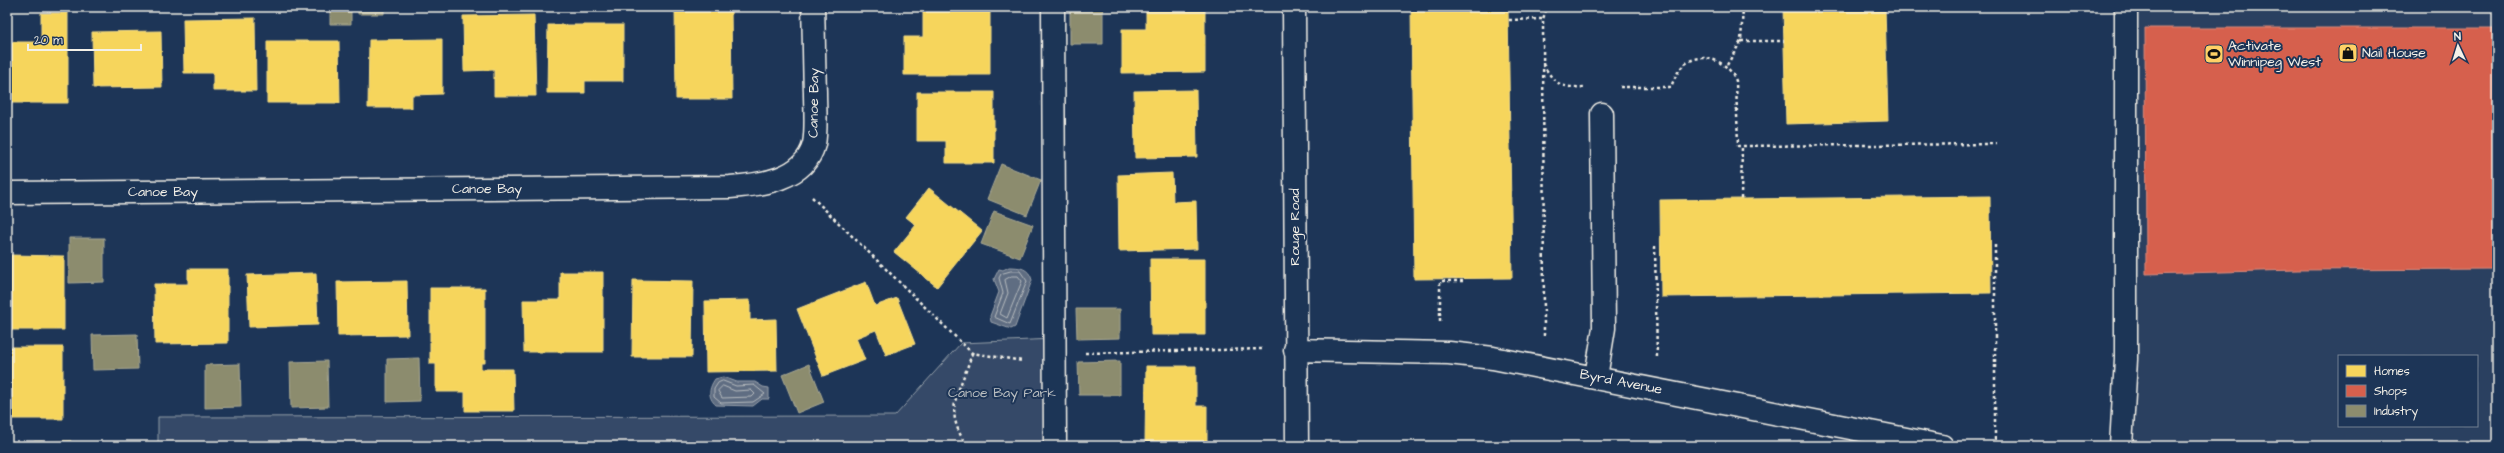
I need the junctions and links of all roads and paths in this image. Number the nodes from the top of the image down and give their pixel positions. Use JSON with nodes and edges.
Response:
{"nodes":[{"id":1,"x":813,"y":7,"type":"edge"},
{"id":2,"x":1053,"y":7,"type":"edge"},
{"id":3,"x":1294,"y":7,"type":"edge"},
{"id":4,"x":1547,"y":7,"type":"edge"},
{"id":5,"x":1742,"y":7,"type":"edge"},
{"id":6,"x":2126,"y":7,"type":"edge"},
{"id":7,"x":1543,"y":19,"type":"junction"},
{"id":8,"x":1509,"y":20,"type":"dead end"},
{"id":9,"x":1741,"y":41,"type":"junction"},
{"id":10,"x":1784,"y":41,"type":"dead end"},
{"id":11,"x":1543,"y":64,"type":"junction"},
{"id":12,"x":1727,"y":65,"type":"junction"},
{"id":13,"x":1593,"y":87,"type":"dead end"},
{"id":14,"x":1616,"y":87,"type":"dead end"},
{"id":15,"x":1602,"y":114,"type":"dead end"},
{"id":16,"x":1997,"y":144,"type":"dead end"},
{"id":17,"x":1742,"y":146,"type":"junction"},
{"id":18,"x":789,"y":174,"type":"junction"},
{"id":19,"x":7,"y":193,"type":"edge"},
{"id":20,"x":1741,"y":199,"type":"dead end"},
{"id":21,"x":1995,"y":244,"type":"dead end"},
{"id":22,"x":1655,"y":246,"type":"dead end"},
{"id":23,"x":1462,"y":281,"type":"dead end"},
{"id":24,"x":1295,"y":350,"type":"junction"},
{"id":25,"x":972,"y":353,"type":"junction"},
{"id":26,"x":1441,"y":353,"type":"junction"},
{"id":27,"x":1055,"y":354,"type":"junction"},
{"id":28,"x":1544,"y":367,"type":"junction"},
{"id":29,"x":1596,"y":377,"type":"junction"},
{"id":30,"x":1657,"y":389,"type":"junction"},
{"id":31,"x":967,"y":446,"type":"edge"},
{"id":32,"x":1056,"y":446,"type":"edge"},
{"id":33,"x":1297,"y":446,"type":"edge"},
{"id":34,"x":1942,"y":446,"type":"edge"},
{"id":35,"x":1995,"y":446,"type":"edge"},
{"id":36,"x":2121,"y":446,"type":"edge"}],
"edges":[{"from":1,"to":18,"type":"street","name":"Canoe Bay"},
{"from":2,"to":27,"type":"street"},
{"from":3,"to":24,"type":"street","name":"Rouge Road"},
{"from":4,"to":7,"type":"path"},
{"from":5,"to":9,"type":"path"},
{"from":6,"to":36,"type":"street"},
{"from":7,"to":8,"type":"path"},
{"from":7,"to":11,"type":"path"},
{"from":9,"to":10,"type":"path"},
{"from":9,"to":12,"type":"path"},
{"from":11,"to":13,"type":"path"},
{"from":11,"to":28,"type":"path"},
{"from":12,"to":14,"type":"path"},
{"from":12,"to":17,"type":"path"},
{"from":15,"to":29,"type":"street"},
{"from":16,"to":17,"type":"path"},
{"from":17,"to":20,"type":"path"},
{"from":18,"to":19,"type":"street","name":"Canoe Bay"},
{"from":18,"to":25,"type":"path"},
{"from":21,"to":35,"type":"path"},
{"from":22,"to":30,"type":"path"},
{"from":23,"to":26,"type":"path"},
{"from":24,"to":26,"type":"street","name":"Byrd Avenue"},
{"from":24,"to":27,"type":"path"},
{"from":24,"to":33,"type":"street","name":"Rouge Road"},
{"from":25,"to":27,"type":"path"},
{"from":25,"to":31,"type":"path"},
{"from":26,"to":28,"type":"street","name":"Byrd Avenue"},
{"from":27,"to":32,"type":"street"},
{"from":28,"to":29,"type":"street","name":"Byrd Avenue"},
{"from":29,"to":30,"type":"street","name":"Byrd Avenue"},
{"from":30,"to":34,"type":"street","name":"Byrd Avenue"}]}
